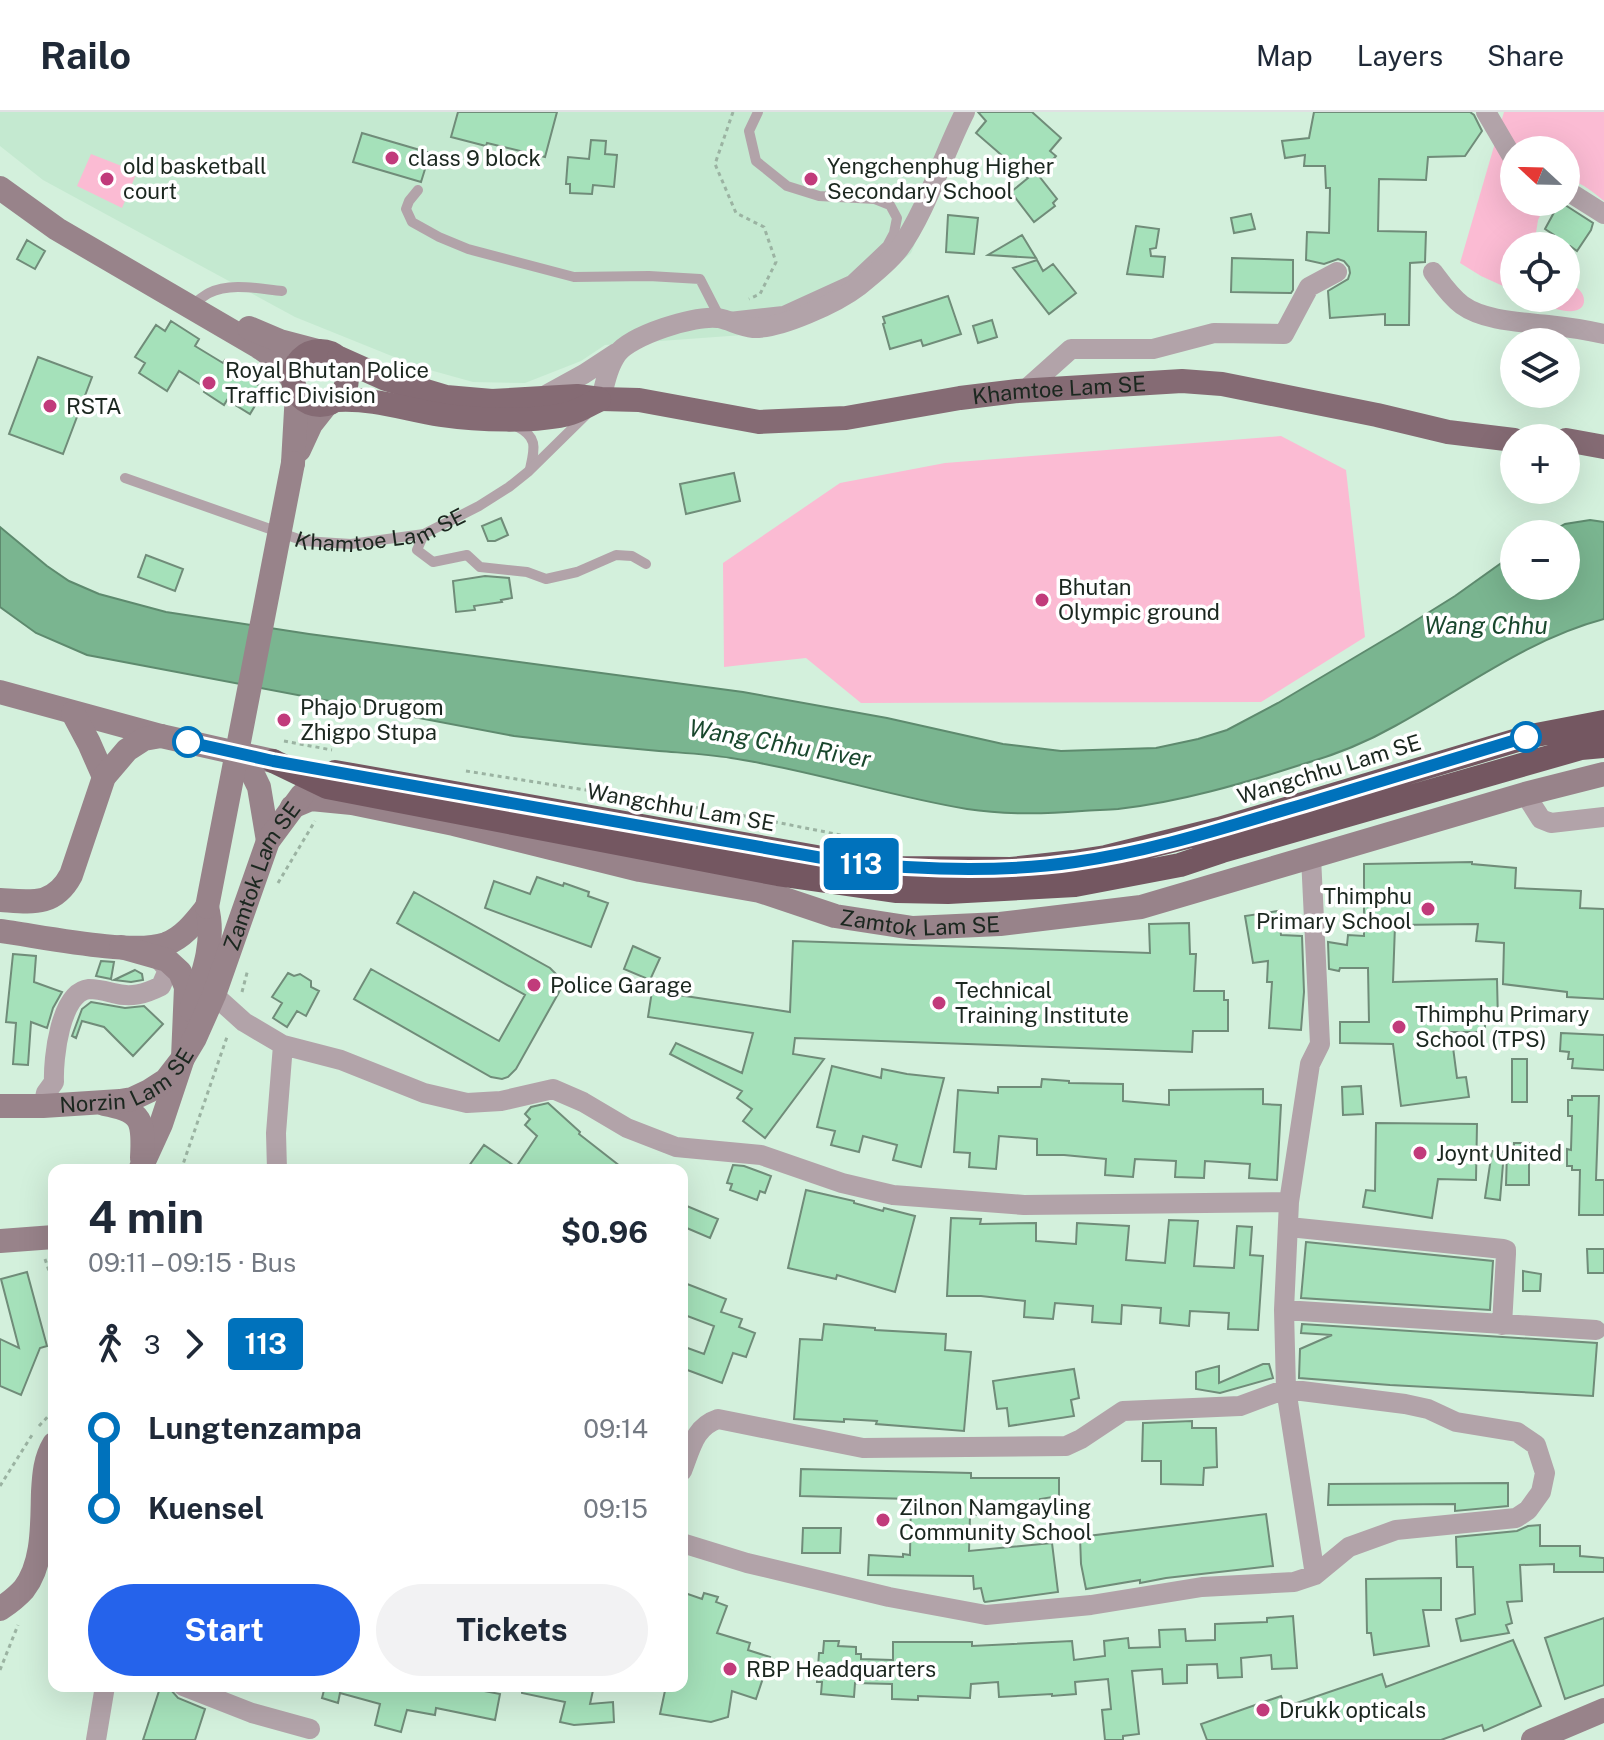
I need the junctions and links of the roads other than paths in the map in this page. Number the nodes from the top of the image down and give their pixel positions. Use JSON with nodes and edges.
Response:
{"nodes":[{"id":1,"x":758,"y":112,"type":"edge"},
{"id":2,"x":965,"y":112,"type":"edge"},
{"id":3,"x":1486,"y":112,"type":"edge"},
{"id":4,"x":1500,"y":136,"type":"edge"},
{"id":5,"x":0,"y":188,"type":"edge"},
{"id":6,"x":418,"y":190,"type":"dead end"},
{"id":7,"x":1580,"y":199,"type":"edge"},
{"id":8,"x":1604,"y":214,"type":"edge"},
{"id":9,"x":1337,"y":272,"type":"dead end"},
{"id":10,"x":1433,"y":272,"type":"dead end"},
{"id":11,"x":282,"y":291,"type":"dead end"},
{"id":12,"x":191,"y":306,"type":"junction"},
{"id":13,"x":720,"y":318,"type":"junction"},
{"id":14,"x":1604,"y":334,"type":"edge"},
{"id":15,"x":619,"y":350,"type":"junction"},
{"id":16,"x":328,"y":354,"type":"junction"},
{"id":17,"x":295,"y":386,"type":"junction"},
{"id":18,"x":1024,"y":391,"type":"junction"},
{"id":19,"x":541,"y":397,"type":"junction"},
{"id":20,"x":601,"y":399,"type":"junction"},
{"id":21,"x":332,"y":403,"type":"junction"},
{"id":22,"x":502,"y":418,"type":"junction"},
{"id":23,"x":1500,"y":438,"type":"edge"},
{"id":24,"x":1580,"y":443,"type":"edge"},
{"id":25,"x":1604,"y":447,"type":"edge"},
{"id":26,"x":293,"y":463,"type":"junction"},
{"id":27,"x":529,"y":471,"type":"junction"},
{"id":28,"x":125,"y":478,"type":"dead end"},
{"id":29,"x":424,"y":534,"type":"junction"},
{"id":30,"x":646,"y":564,"type":"dead end"},
{"id":31,"x":0,"y":692,"type":"edge"},
{"id":32,"x":73,"y":713,"type":"junction"},
{"id":33,"x":1604,"y":722,"type":"edge"},
{"id":34,"x":161,"y":736,"type":"junction"},
{"id":35,"x":1604,"y":746,"type":"edge"},
{"id":36,"x":274,"y":750,"type":"junction"},
{"id":37,"x":243,"y":754,"type":"junction"},
{"id":38,"x":1604,"y":774,"type":"edge"},
{"id":39,"x":104,"y":777,"type":"junction"},
{"id":40,"x":329,"y":793,"type":"junction"},
{"id":41,"x":1525,"y":794,"type":"junction"},
{"id":42,"x":1604,"y":817,"type":"edge"},
{"id":43,"x":268,"y":841,"type":"junction"},
{"id":44,"x":1311,"y":857,"type":"junction"},
{"id":45,"x":0,"y":900,"type":"edge"},
{"id":46,"x":207,"y":907,"type":"junction"},
{"id":47,"x":0,"y":931,"type":"edge"},
{"id":48,"x":121,"y":947,"type":"junction"},
{"id":49,"x":155,"y":955,"type":"junction"},
{"id":50,"x":214,"y":995,"type":"junction"},
{"id":51,"x":185,"y":1027,"type":"junction"},
{"id":52,"x":283,"y":1045,"type":"junction"},
{"id":53,"x":183,"y":1058,"type":"junction"},
{"id":54,"x":101,"y":1103,"type":"junction"},
{"id":55,"x":0,"y":1106,"type":"edge"},
{"id":56,"x":43,"y":1106,"type":"junction"},
{"id":57,"x":141,"y":1164,"type":"edge"},
{"id":58,"x":143,"y":1164,"type":"edge"},
{"id":59,"x":277,"y":1164,"type":"edge"},
{"id":60,"x":1289,"y":1202,"type":"junction"},
{"id":61,"x":1289,"y":1227,"type":"junction"},
{"id":62,"x":46,"y":1238,"type":"edge"},
{"id":63,"x":0,"y":1241,"type":"edge"},
{"id":64,"x":1284,"y":1310,"type":"junction"},
{"id":65,"x":1502,"y":1325,"type":"junction"},
{"id":66,"x":1596,"y":1330,"type":"dead end"},
{"id":67,"x":1286,"y":1389,"type":"junction"},
{"id":68,"x":48,"y":1455,"type":"edge"},
{"id":69,"x":688,"y":1457,"type":"edge"},
{"id":70,"x":688,"y":1545,"type":"edge"},
{"id":71,"x":1315,"y":1575,"type":"junction"},
{"id":72,"x":0,"y":1609,"type":"edge"},
{"id":73,"x":104,"y":1692,"type":"edge"},
{"id":74,"x":198,"y":1692,"type":"edge"},
{"id":75,"x":1604,"y":1710,"type":"edge"},
{"id":76,"x":310,"y":1729,"type":"dead end"},
{"id":77,"x":96,"y":1740,"type":"edge"},
{"id":78,"x":1533,"y":1740,"type":"edge"}],
"edges":[{"from":1,"to":13,"type":"lane"},
{"from":2,"to":13,"type":"street"},
{"from":3,"to":4,"type":"street"},
{"from":5,"to":12,"type":"main road","name":"Khamtoe Lam SE"},
{"from":6,"to":13,"type":"lane"},
{"from":7,"to":8,"type":"street"},
{"from":9,"to":18,"type":"street"},
{"from":10,"to":14,"type":"street"},
{"from":11,"to":12,"type":"lane"},
{"from":12,"to":16,"type":"main road","name":"Khamtoe Lam SE"},
{"from":12,"to":17,"type":"main road","name":"Khamtoe Lam SE"},
{"from":13,"to":15,"type":"street"},
{"from":15,"to":19,"type":"street"},
{"from":15,"to":20,"type":"street"},
{"from":16,"to":17,"type":"main road"},
{"from":16,"to":19,"type":"main road","name":"Khamtoe Lam SE"},
{"from":16,"to":21,"type":"main road"},
{"from":17,"to":21,"type":"main road"},
{"from":17,"to":26,"type":"main road"},
{"from":18,"to":20,"type":"main road","name":"Khamtoe Lam SE"},
{"from":18,"to":23,"type":"main road","name":"Khamtoe Lam SE"},
{"from":19,"to":20,"type":"main road","name":"Khamtoe Lam SE"},
{"from":20,"to":22,"type":"main road","name":"Khamtoe Lam SE"},
{"from":20,"to":27,"type":"lane","name":"Khamtoe Lam SE"},
{"from":21,"to":22,"type":"main road","name":"Khamtoe Lam SE"},
{"from":21,"to":26,"type":"main road"},
{"from":22,"to":27,"type":"lane"},
{"from":24,"to":25,"type":"main road"},
{"from":26,"to":46,"type":"main road","name":"Norzin Lam SE","bridge":true},
{"from":27,"to":29,"type":"lane","name":"Khamtoe Lam SE"},
{"from":28,"to":29,"type":"lane","name":"Khamtoe Lam SE"},
{"from":29,"to":30,"type":"lane"},
{"from":31,"to":32,"type":"main road"},
{"from":32,"to":34,"type":"main road"},
{"from":32,"to":39,"type":"main road"},
{"from":33,"to":36,"type":"highway","name":"Wangchhu Lam SE"},
{"from":34,"to":37,"type":"main road"},
{"from":34,"to":39,"type":"main road"},
{"from":35,"to":40,"type":"highway","name":"Wangchhu Lam SE"},
{"from":36,"to":37,"type":"main road"},
{"from":36,"to":40,"type":"highway","name":"Wangchhu Lam SE"},
{"from":37,"to":43,"type":"main road"},
{"from":38,"to":41,"type":"main road","name":"Zamtok Lam SE"},
{"from":39,"to":45,"type":"main road"},
{"from":40,"to":43,"type":"main road","name":"Zamtok Lam SE"},
{"from":40,"to":44,"type":"main road","name":"Zamtok Lam SE"},
{"from":41,"to":42,"type":"street"},
{"from":41,"to":44,"type":"main road","name":"Zamtok Lam SE"},
{"from":43,"to":50,"type":"main road","name":"Zamtok Lam SE"},
{"from":44,"to":60,"type":"street"},
{"from":46,"to":48,"type":"main road"},
{"from":46,"to":51,"type":"main road","name":"Norzin Lam SE"},
{"from":47,"to":48,"type":"main road"},
{"from":48,"to":49,"type":"main road"},
{"from":49,"to":51,"type":"main road"},
{"from":49,"to":56,"type":"street"},
{"from":50,"to":52,"type":"street"},
{"from":50,"to":53,"type":"main road","name":"Norzin Lam SE"},
{"from":51,"to":53,"type":"main road"},
{"from":52,"to":59,"type":"street"},
{"from":52,"to":60,"type":"street"},
{"from":53,"to":54,"type":"main road","name":"Norzin Lam SE"},
{"from":53,"to":58,"type":"main road"},
{"from":54,"to":56,"type":"main road","name":"Norzin Lam SE"},
{"from":54,"to":57,"type":"main road"},
{"from":55,"to":56,"type":"main road","name":"Norzin Lam SE"},
{"from":60,"to":61,"type":"street"},
{"from":61,"to":64,"type":"street"},
{"from":61,"to":65,"type":"street"},
{"from":62,"to":63,"type":"main road"},
{"from":64,"to":65,"type":"street"},
{"from":64,"to":67,"type":"street"},
{"from":65,"to":66,"type":"street"},
{"from":67,"to":69,"type":"street"},
{"from":67,"to":71,"type":"street"},
{"from":67,"to":71,"type":"street"},
{"from":68,"to":72,"type":"main road"},
{"from":70,"to":71,"type":"street"},
{"from":73,"to":77,"type":"street"},
{"from":74,"to":76,"type":"street"},
{"from":75,"to":78,"type":"main road"}]}
